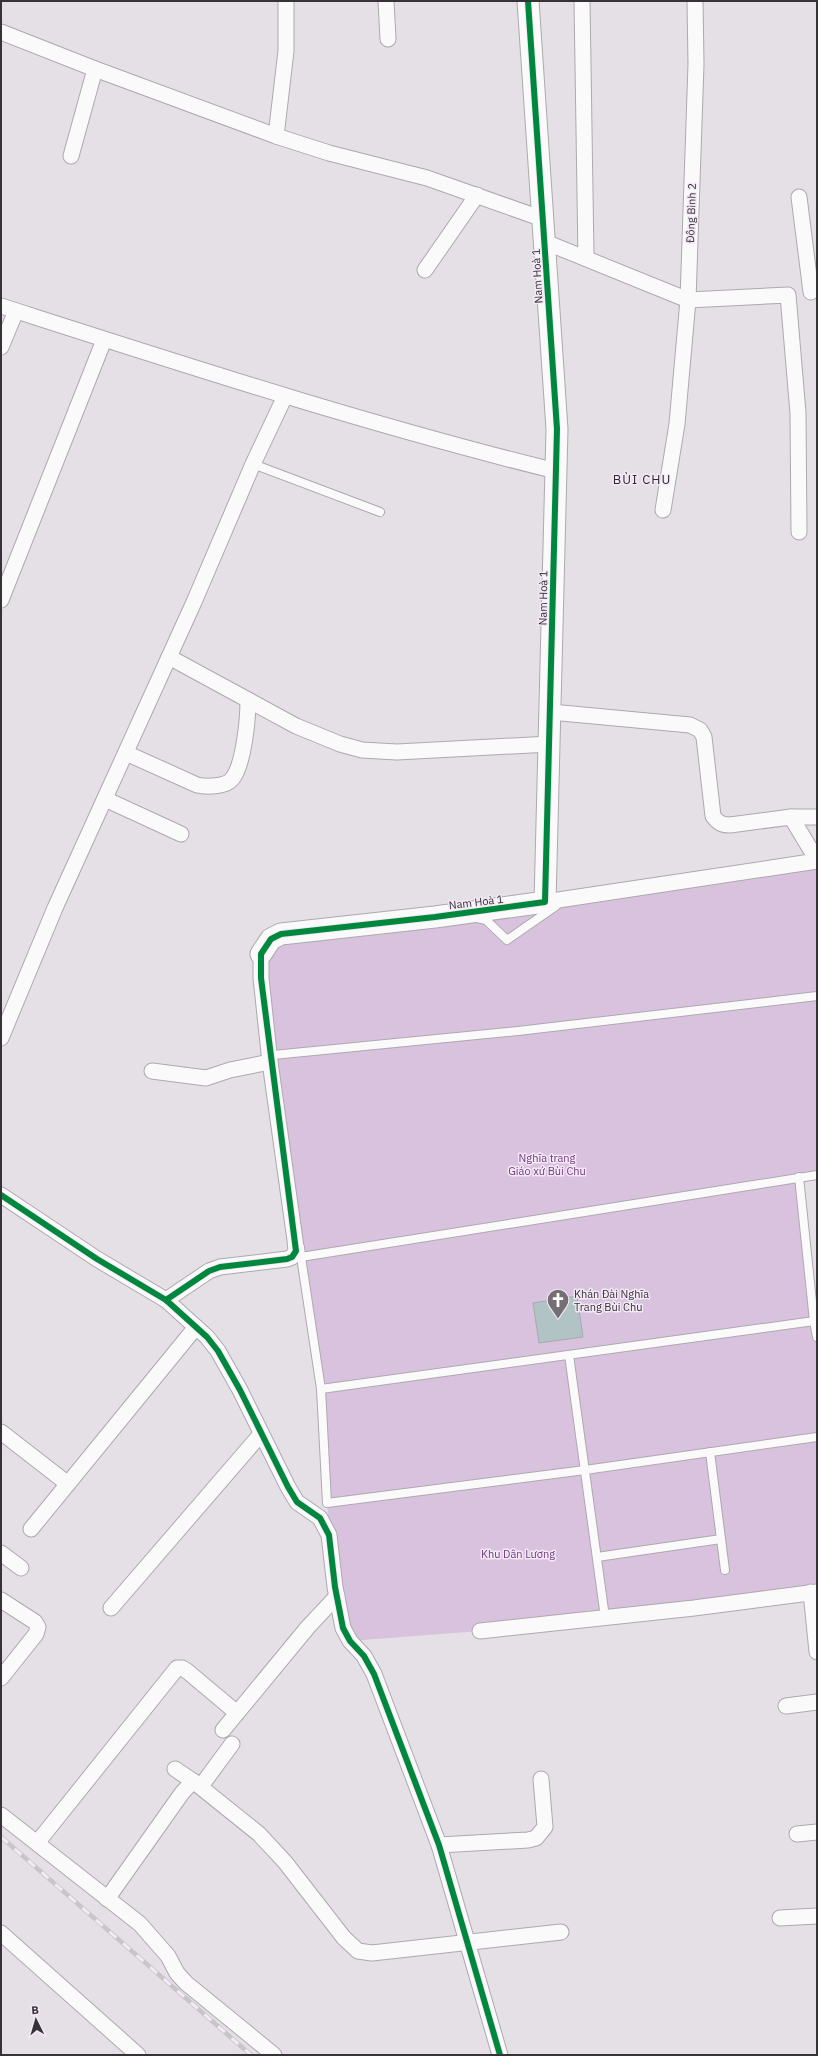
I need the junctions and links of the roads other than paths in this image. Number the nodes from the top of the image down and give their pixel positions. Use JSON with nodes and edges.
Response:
{"nodes":[{"id":1,"x":286,"y":1,"type":"edge"},
{"id":2,"x":386,"y":1,"type":"edge"},
{"id":3,"x":528,"y":1,"type":"edge"},
{"id":4,"x":582,"y":1,"type":"edge"},
{"id":5,"x":696,"y":1,"type":"edge"},
{"id":6,"x":1,"y":32,"type":"edge"},
{"id":7,"x":388,"y":39,"type":"dead end"},
{"id":8,"x":95,"y":69,"type":"junction"},
{"id":9,"x":276,"y":136,"type":"junction"},
{"id":10,"x":71,"y":156,"type":"dead end"},
{"id":11,"x":477,"y":195,"type":"junction"},
{"id":12,"x":799,"y":197,"type":"dead end"},
{"id":13,"x":544,"y":218,"type":"junction"},
{"id":14,"x":545,"y":242,"type":"junction"},
{"id":15,"x":586,"y":257,"type":"junction"},
{"id":16,"x":425,"y":270,"type":"dead end"},
{"id":17,"x":814,"y":292,"type":"edge"},
{"id":18,"x":788,"y":295,"type":"junction"},
{"id":19,"x":688,"y":300,"type":"junction"},
{"id":20,"x":1,"y":306,"type":"edge"},
{"id":21,"x":16,"y":310,"type":"junction"},
{"id":22,"x":104,"y":340,"type":"junction"},
{"id":23,"x":1,"y":347,"type":"edge"},
{"id":24,"x":285,"y":396,"type":"junction"},
{"id":25,"x":253,"y":464,"type":"junction"},
{"id":26,"x":556,"y":471,"type":"junction"},
{"id":27,"x":663,"y":510,"type":"dead end"},
{"id":28,"x":380,"y":512,"type":"dead end"},
{"id":29,"x":799,"y":532,"type":"dead end"},
{"id":30,"x":1,"y":600,"type":"edge"},
{"id":31,"x":169,"y":657,"type":"junction"},
{"id":32,"x":248,"y":700,"type":"junction"},
{"id":33,"x":551,"y":712,"type":"junction"},
{"id":34,"x":550,"y":744,"type":"junction"},
{"id":35,"x":126,"y":752,"type":"junction"},
{"id":36,"x":105,"y":799,"type":"junction"},
{"id":37,"x":791,"y":817,"type":"junction"},
{"id":38,"x":817,"y":817,"type":"edge"},
{"id":39,"x":181,"y":834,"type":"dead end"},
{"id":40,"x":817,"y":860,"type":"edge"},
{"id":41,"x":817,"y":871,"type":"edge"},
{"id":42,"x":545,"y":902,"type":"junction"},
{"id":43,"x":261,"y":954,"type":"joint"},
{"id":44,"x":817,"y":996,"type":"edge"},
{"id":45,"x":1,"y":1038,"type":"edge"},
{"id":46,"x":272,"y":1059,"type":"junction"},
{"id":47,"x":152,"y":1071,"type":"dead end"},
{"id":48,"x":817,"y":1175,"type":"edge"},
{"id":49,"x":799,"y":1177,"type":"junction"},
{"id":50,"x":1,"y":1195,"type":"edge"},
{"id":51,"x":301,"y":1257,"type":"junction"},
{"id":52,"x":166,"y":1300,"type":"junction"},
{"id":53,"x":814,"y":1321,"type":"junction"},
{"id":54,"x":196,"y":1327,"type":"junction"},
{"id":55,"x":817,"y":1337,"type":"edge"},
{"id":56,"x":570,"y":1355,"type":"junction"},
{"id":57,"x":321,"y":1389,"type":"junction"},
{"id":58,"x":1,"y":1432,"type":"edge"},
{"id":59,"x":261,"y":1434,"type":"junction"},
{"id":60,"x":817,"y":1437,"type":"edge"},
{"id":61,"x":710,"y":1452,"type":"junction"},
{"id":62,"x":585,"y":1470,"type":"junction"},
{"id":63,"x":68,"y":1484,"type":"junction"},
{"id":64,"x":31,"y":1529,"type":"dead end"},
{"id":65,"x":722,"y":1539,"type":"junction"},
{"id":66,"x":1,"y":1553,"type":"edge"},
{"id":67,"x":597,"y":1557,"type":"junction"},
{"id":68,"x":21,"y":1568,"type":"dead end"},
{"id":69,"x":725,"y":1570,"type":"dead end"},
{"id":70,"x":814,"y":1592,"type":"edge"},
{"id":71,"x":337,"y":1596,"type":"junction"},
{"id":72,"x":1,"y":1600,"type":"edge"},
{"id":73,"x":111,"y":1608,"type":"dead end"},
{"id":74,"x":604,"y":1610,"type":"dead end"},
{"id":75,"x":480,"y":1631,"type":"dead end"},
{"id":76,"x":817,"y":1652,"type":"edge"},
{"id":77,"x":1,"y":1678,"type":"edge"},
{"id":78,"x":817,"y":1702,"type":"edge"},
{"id":79,"x":786,"y":1706,"type":"dead end"},
{"id":80,"x":237,"y":1713,"type":"junction"},
{"id":81,"x":223,"y":1730,"type":"dead end"},
{"id":82,"x":232,"y":1744,"type":"dead end"},
{"id":83,"x":175,"y":1769,"type":"dead end"},
{"id":84,"x":541,"y":1779,"type":"dead end"},
{"id":85,"x":197,"y":1784,"type":"junction"},
{"id":86,"x":1,"y":1815,"type":"edge"},
{"id":87,"x":817,"y":1832,"type":"edge"},
{"id":88,"x":797,"y":1834,"type":"dead end"},
{"id":89,"x":38,"y":1843,"type":"junction"},
{"id":90,"x":439,"y":1845,"type":"junction"},
{"id":91,"x":107,"y":1899,"type":"junction"},
{"id":92,"x":817,"y":1916,"type":"edge"},
{"id":93,"x":780,"y":1918,"type":"dead end"},
{"id":94,"x":560,"y":1932,"type":"dead end"},
{"id":95,"x":1,"y":1933,"type":"edge"},
{"id":96,"x":468,"y":1943,"type":"junction"},
{"id":97,"x":138,"y":2055,"type":"edge"},
{"id":98,"x":274,"y":2055,"type":"edge"},
{"id":99,"x":500,"y":2055,"type":"edge"}],
"edges":[{"from":1,"to":9,"type":"street"},
{"from":2,"to":7,"type":"street"},
{"from":3,"to":13,"type":"street","name":"Nam Hoà 1"},
{"from":4,"to":15,"type":"street"},
{"from":5,"to":19,"type":"street","name":"Đông Bình 2"},
{"from":6,"to":8,"type":"street"},
{"from":8,"to":9,"type":"street"},
{"from":8,"to":10,"type":"street"},
{"from":9,"to":11,"type":"street"},
{"from":11,"to":13,"type":"street"},
{"from":11,"to":16,"type":"street"},
{"from":12,"to":17,"type":"street"},
{"from":13,"to":14,"type":"street","name":"Nam Hoà 1"},
{"from":14,"to":15,"type":"street"},
{"from":14,"to":26,"type":"street","name":"Nam Hoà 1"},
{"from":15,"to":19,"type":"street"},
{"from":17,"to":18,"type":"street"},
{"from":18,"to":19,"type":"street"},
{"from":18,"to":29,"type":"street"},
{"from":19,"to":27,"type":"street","name":"Đông Bình 2"},
{"from":20,"to":21,"type":"street"},
{"from":21,"to":22,"type":"street"},
{"from":21,"to":23,"type":"street"},
{"from":22,"to":24,"type":"street"},
{"from":22,"to":30,"type":"street"},
{"from":24,"to":25,"type":"street"},
{"from":24,"to":26,"type":"street"},
{"from":25,"to":28,"type":"lane"},
{"from":25,"to":31,"type":"street"},
{"from":26,"to":33,"type":"street","name":"Nam Hoà 1"},
{"from":31,"to":32,"type":"street"},
{"from":31,"to":35,"type":"street"},
{"from":32,"to":34,"type":"street"},
{"from":32,"to":35,"type":"street"},
{"from":33,"to":34,"type":"street","name":"Nam Hoà 1"},
{"from":33,"to":37,"type":"street"},
{"from":34,"to":42,"type":"street","name":"Nam Hoà 1"},
{"from":35,"to":36,"type":"street"},
{"from":36,"to":39,"type":"street"},
{"from":36,"to":45,"type":"street"},
{"from":37,"to":38,"type":"street"},
{"from":37,"to":40,"type":"street"},
{"from":40,"to":42,"type":"street"},
{"from":41,"to":46,"type":"lane"},
{"from":42,"to":43,"type":"street","name":"Nam Hoà 1"},
{"from":43,"to":46,"type":"street"},
{"from":44,"to":46,"type":"lane"},
{"from":46,"to":47,"type":"street"},
{"from":46,"to":51,"type":"lane"},
{"from":46,"to":52,"type":"street"},
{"from":48,"to":49,"type":"lane"},
{"from":49,"to":51,"type":"lane"},
{"from":49,"to":53,"type":"lane"},
{"from":50,"to":52,"type":"street"},
{"from":51,"to":57,"type":"lane"},
{"from":52,"to":54,"type":"street"},
{"from":53,"to":55,"type":"lane"},
{"from":53,"to":56,"type":"lane"},
{"from":54,"to":59,"type":"street"},
{"from":54,"to":63,"type":"street"},
{"from":56,"to":57,"type":"lane"},
{"from":56,"to":62,"type":"lane"},
{"from":57,"to":62,"type":"lane"},
{"from":58,"to":63,"type":"street"},
{"from":59,"to":71,"type":"street"},
{"from":59,"to":73,"type":"street"},
{"from":60,"to":61,"type":"lane"},
{"from":61,"to":62,"type":"lane"},
{"from":61,"to":65,"type":"lane"},
{"from":62,"to":67,"type":"lane"},
{"from":63,"to":64,"type":"street"},
{"from":65,"to":67,"type":"lane"},
{"from":65,"to":69,"type":"lane"},
{"from":66,"to":68,"type":"street"},
{"from":67,"to":74,"type":"lane"},
{"from":70,"to":75,"type":"street"},
{"from":70,"to":76,"type":"street"},
{"from":71,"to":80,"type":"street"},
{"from":71,"to":90,"type":"street"},
{"from":72,"to":77,"type":"street"},
{"from":78,"to":79,"type":"street"},
{"from":80,"to":81,"type":"street"},
{"from":80,"to":89,"type":"street"},
{"from":82,"to":85,"type":"street"},
{"from":83,"to":85,"type":"street"},
{"from":84,"to":90,"type":"street"},
{"from":85,"to":91,"type":"street"},
{"from":85,"to":96,"type":"street"},
{"from":86,"to":89,"type":"street"},
{"from":87,"to":88,"type":"street"},
{"from":89,"to":91,"type":"street"},
{"from":90,"to":96,"type":"street"},
{"from":91,"to":98,"type":"street"},
{"from":92,"to":93,"type":"street"},
{"from":94,"to":96,"type":"street"},
{"from":95,"to":97,"type":"street"},
{"from":96,"to":99,"type":"street"}]}
